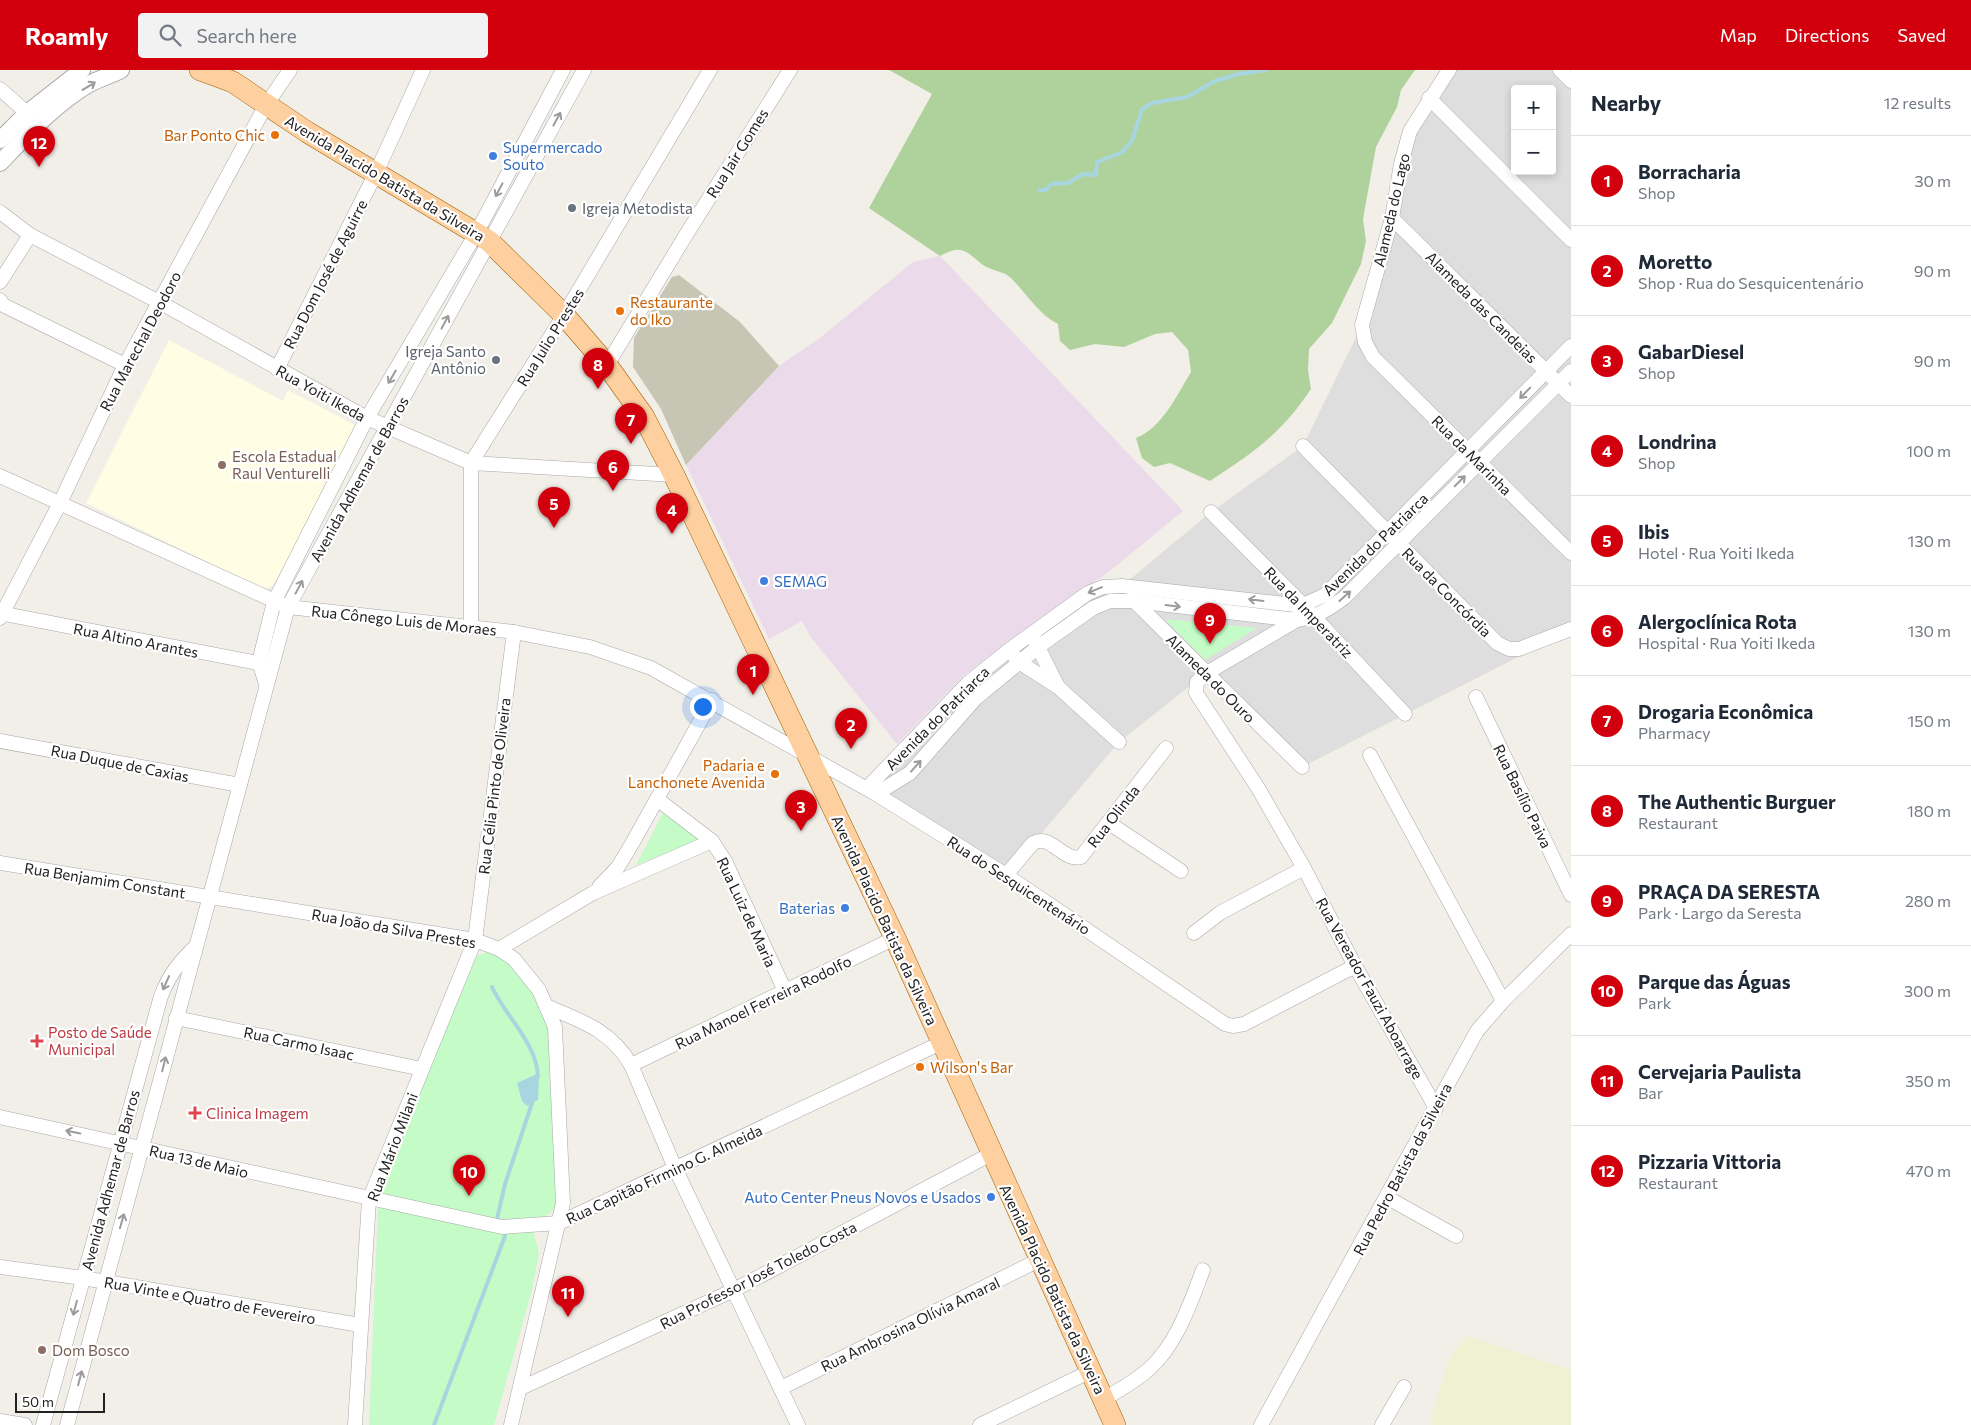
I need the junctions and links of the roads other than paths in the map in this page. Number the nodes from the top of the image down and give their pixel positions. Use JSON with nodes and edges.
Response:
{"nodes":[{"id":1,"x":82,"y":70,"type":"edge"},
{"id":2,"x":121,"y":70,"type":"edge"},
{"id":3,"x":200,"y":70,"type":"edge"},
{"id":4,"x":290,"y":70,"type":"edge"},
{"id":5,"x":423,"y":70,"type":"edge"},
{"id":6,"x":584,"y":70,"type":"edge"},
{"id":7,"x":710,"y":70,"type":"edge"},
{"id":8,"x":790,"y":70,"type":"edge"},
{"id":9,"x":1450,"y":70,"type":"edge"},
{"id":10,"x":1560,"y":70,"type":"edge"},
{"id":11,"x":561,"y":74,"type":"edge"},
{"id":12,"x":228,"y":76,"type":"edge"},
{"id":13,"x":1571,"y":81,"type":"edge"},
{"id":14,"x":574,"y":88,"type":"junction"},
{"id":15,"x":0,"y":89,"type":"edge"},
{"id":16,"x":61,"y":96,"type":"junction"},
{"id":17,"x":1430,"y":98,"type":"junction"},
{"id":18,"x":266,"y":105,"type":"junction"},
{"id":19,"x":27,"y":114,"type":"junction"},
{"id":20,"x":0,"y":140,"type":"edge"},
{"id":21,"x":0,"y":164,"type":"edge"},
{"id":22,"x":376,"y":173,"type":"junction"},
{"id":23,"x":0,"y":212,"type":"edge"},
{"id":24,"x":1392,"y":218,"type":"junction"},
{"id":25,"x":30,"y":235,"type":"junction"},
{"id":26,"x":483,"y":237,"type":"junction"},
{"id":27,"x":1571,"y":240,"type":"edge"},
{"id":28,"x":0,"y":282,"type":"edge"},
{"id":29,"x":0,"y":300,"type":"edge"},
{"id":30,"x":161,"y":303,"type":"junction"},
{"id":31,"x":564,"y":315,"type":"junction"},
{"id":32,"x":1571,"y":346,"type":"edge"},
{"id":33,"x":1373,"y":357,"type":"joint"},
{"id":34,"x":125,"y":365,"type":"junction"},
{"id":35,"x":607,"y":365,"type":"junction"},
{"id":36,"x":277,"y":369,"type":"junction"},
{"id":37,"x":1546,"y":371,"type":"junction"},
{"id":38,"x":1571,"y":371,"type":"edge"},
{"id":39,"x":1559,"y":383,"type":"junction"},
{"id":40,"x":1571,"y":396,"type":"edge"},
{"id":41,"x":368,"y":418,"type":"junction"},
{"id":42,"x":388,"y":429,"type":"junction"},
{"id":43,"x":1303,"y":446,"type":"dead end"},
{"id":44,"x":1468,"y":452,"type":"junction"},
{"id":45,"x":471,"y":463,"type":"junction"},
{"id":46,"x":1479,"y":463,"type":"junction"},
{"id":47,"x":674,"y":475,"type":"junction"},
{"id":48,"x":0,"y":476,"type":"edge"},
{"id":49,"x":60,"y":504,"type":"junction"},
{"id":50,"x":322,"y":504,"type":"junction"},
{"id":51,"x":1210,"y":512,"type":"dead end"},
{"id":52,"x":338,"y":513,"type":"junction"},
{"id":53,"x":1393,"y":538,"type":"junction"},
{"id":54,"x":1571,"y":553,"type":"edge"},
{"id":55,"x":1122,"y":586,"type":"junction"},
{"id":56,"x":1134,"y":601,"type":"junction"},
{"id":57,"x":274,"y":602,"type":"junction"},
{"id":58,"x":1299,"y":605,"type":"junction"},
{"id":59,"x":288,"y":606,"type":"junction"},
{"id":60,"x":0,"y":615,"type":"edge"},
{"id":61,"x":1314,"y":617,"type":"junction"},
{"id":62,"x":1296,"y":620,"type":"junction"},
{"id":63,"x":471,"y":626,"type":"junction"},
{"id":64,"x":514,"y":632,"type":"junction"},
{"id":65,"x":1031,"y":634,"type":"junction"},
{"id":66,"x":1570,"y":634,"type":"edge"},
{"id":67,"x":1038,"y":647,"type":"junction"},
{"id":68,"x":1009,"y":650,"type":"junction"},
{"id":69,"x":1019,"y":662,"type":"junction"},
{"id":70,"x":266,"y":664,"type":"junction"},
{"id":71,"x":1205,"y":674,"type":"junction"},
{"id":72,"x":1058,"y":688,"type":"junction"},
{"id":73,"x":1476,"y":696,"type":"dead end"},
{"id":74,"x":712,"y":700,"type":"junction"},
{"id":75,"x":1405,"y":714,"type":"dead end"},
{"id":76,"x":0,"y":740,"type":"edge"},
{"id":77,"x":1119,"y":742,"type":"dead end"},
{"id":78,"x":1166,"y":748,"type":"dead end"},
{"id":79,"x":1370,"y":755,"type":"dead end"},
{"id":80,"x":808,"y":756,"type":"junction"},
{"id":81,"x":1302,"y":767,"type":"dead end"},
{"id":82,"x":240,"y":785,"type":"junction"},
{"id":83,"x":872,"y":791,"type":"junction"},
{"id":84,"x":657,"y":799,"type":"junction"},
{"id":85,"x":1109,"y":823,"type":"junction"},
{"id":86,"x":712,"y":841,"type":"junction"},
{"id":87,"x":0,"y":863,"type":"edge"},
{"id":88,"x":1304,"y":868,"type":"junction"},
{"id":89,"x":1181,"y":871,"type":"dead end"},
{"id":90,"x":1006,"y":875,"type":"junction"},
{"id":91,"x":593,"y":893,"type":"junction"},
{"id":92,"x":1571,"y":895,"type":"edge"},
{"id":93,"x":210,"y":898,"type":"junction"},
{"id":94,"x":1194,"y":933,"type":"dead end"},
{"id":95,"x":1571,"y":934,"type":"edge"},
{"id":96,"x":894,"y":938,"type":"junction"},
{"id":97,"x":475,"y":940,"type":"junction"},
{"id":98,"x":196,"y":945,"type":"junction"},
{"id":99,"x":499,"y":949,"type":"junction"},
{"id":100,"x":1355,"y":966,"type":"junction"},
{"id":101,"x":785,"y":991,"type":"junction"},
{"id":102,"x":1503,"y":1001,"type":"junction"},
{"id":103,"x":546,"y":1006,"type":"junction"},
{"id":104,"x":176,"y":1018,"type":"junction"},
{"id":105,"x":942,"y":1042,"type":"junction"},
{"id":106,"x":631,"y":1065,"type":"junction"},
{"id":107,"x":422,"y":1069,"type":"junction"},
{"id":108,"x":1436,"y":1108,"type":"junction"},
{"id":109,"x":0,"y":1117,"type":"edge"},
{"id":110,"x":120,"y":1143,"type":"junction"},
{"id":111,"x":143,"y":1148,"type":"junction"},
{"id":112,"x":991,"y":1154,"type":"junction"},
{"id":113,"x":675,"y":1168,"type":"junction"},
{"id":114,"x":1388,"y":1198,"type":"junction"},
{"id":115,"x":369,"y":1200,"type":"junction"},
{"id":116,"x":559,"y":1224,"type":"junction"},
{"id":117,"x":1456,"y":1236,"type":"dead end"},
{"id":118,"x":1039,"y":1260,"type":"junction"},
{"id":119,"x":0,"y":1267,"type":"edge"},
{"id":120,"x":1203,"y":1270,"type":"dead end"},
{"id":121,"x":83,"y":1278,"type":"junction"},
{"id":122,"x":106,"y":1282,"type":"junction"},
{"id":123,"x":734,"y":1290,"type":"junction"},
{"id":124,"x":360,"y":1325,"type":"junction"},
{"id":125,"x":1091,"y":1371,"type":"junction"},
{"id":126,"x":1404,"y":1387,"type":"dead end"},
{"id":127,"x":521,"y":1388,"type":"junction"},
{"id":128,"x":781,"y":1388,"type":"junction"},
{"id":129,"x":1104,"y":1399,"type":"junction"},
{"id":130,"x":0,"y":1421,"type":"edge"},
{"id":131,"x":25,"y":1425,"type":"edge"},
{"id":132,"x":42,"y":1425,"type":"edge"},
{"id":133,"x":67,"y":1425,"type":"edge"},
{"id":134,"x":355,"y":1425,"type":"edge"},
{"id":135,"x":511,"y":1425,"type":"edge"},
{"id":136,"x":798,"y":1425,"type":"edge"},
{"id":137,"x":980,"y":1425,"type":"edge"},
{"id":138,"x":1114,"y":1425,"type":"edge"},
{"id":139,"x":1261,"y":1425,"type":"edge"},
{"id":140,"x":1382,"y":1425,"type":"edge"}],
"edges":[{"from":1,"to":16,"type":"street"},
{"from":16,"to":2,"type":"street","one_way":true},
{"from":3,"to":12,"type":"main road","name":"Avenida Placido Batista da Silveira"},
{"from":4,"to":18,"type":"street","name":"Rua Marechal Deodoro"},
{"from":5,"to":22,"type":"street","name":"Rua Dom José de Aguirre"},
{"from":6,"to":14,"type":"street","name":"Avenida Adhemar de Barros"},
{"from":7,"to":31,"type":"street","name":"Rua Julio Prestes"},
{"from":8,"to":35,"type":"street","name":"Rua Jair Gomes"},
{"from":9,"to":17,"type":"street","name":"Alameda do Lago"},
{"from":10,"to":13,"type":"street"},
{"from":11,"to":14,"type":"street"},
{"from":11,"to":26,"type":"street","name":"Avenida Adhemar de Barros","one_way":true},
{"from":12,"to":18,"type":"main road","name":"Avenida Placido Batista da Silveira"},
{"from":26,"to":14,"type":"street","name":"Avenida Adhemar de Barros","one_way":true},
{"from":15,"to":19,"type":"street"},
{"from":16,"to":19,"type":"street"},
{"from":16,"to":21,"type":"street"},
{"from":17,"to":24,"type":"street","name":"Alameda do Lago"},
{"from":17,"to":27,"type":"street"},
{"from":18,"to":22,"type":"main road","name":"Avenida Placido Batista da Silveira"},
{"from":18,"to":30,"type":"street","name":"Rua Marechal Deodoro"},
{"from":19,"to":20,"type":"street"},
{"from":22,"to":26,"type":"main road","name":"Avenida Placido Batista da Silveira"},
{"from":22,"to":36,"type":"street","name":"Rua Dom José de Aguirre"},
{"from":23,"to":25,"type":"street","name":"Rua Yoiti Ikeda"},
{"from":24,"to":33,"type":"street","name":"Alameda do Lago"},
{"from":24,"to":37,"type":"street","name":"Alameda das Candeias"},
{"from":25,"to":28,"type":"street"},
{"from":25,"to":30,"type":"street","name":"Rua Yoiti Ikeda"},
{"from":26,"to":31,"type":"main road","name":"Avenida Placido Batista da Silveira"},
{"from":26,"to":41,"type":"street","name":"Avenida Adhemar de Barros","one_way":true},
{"from":42,"to":26,"type":"street","name":"Avenida Adhemar de Barros","one_way":true},
{"from":29,"to":34,"type":"street"},
{"from":30,"to":34,"type":"street","name":"Rua Marechal Deodoro"},
{"from":30,"to":36,"type":"street","name":"Rua Yoiti Ikeda"},
{"from":31,"to":35,"type":"main road","name":"Avenida Placido Batista da Silveira"},
{"from":31,"to":45,"type":"street","name":"Rua Julio Prestes"},
{"from":32,"to":37,"type":"street","name":"Avenida do Patriarca"},
{"from":33,"to":44,"type":"street","name":"Rua da Marinha"},
{"from":34,"to":49,"type":"street","name":"Rua Marechal Deodoro"},
{"from":35,"to":47,"type":"main road","name":"Avenida Placido Batista da Silveira"},
{"from":36,"to":41,"type":"street","name":"Rua Yoiti Ikeda"},
{"from":37,"to":39,"type":"street","name":"Alameda das Candeias"},
{"from":37,"to":44,"type":"street","name":"Avenida do Patriarca","one_way":true},
{"from":38,"to":39,"type":"street","name":"Avenida do Patriarca"},
{"from":39,"to":40,"type":"street","name":"Alameda das Candeias"},
{"from":39,"to":46,"type":"street","name":"Avenida do Patriarca"},
{"from":41,"to":42,"type":"street","name":"Rua Yoiti Ikeda"},
{"from":41,"to":50,"type":"street","name":"Avenida Adhemar de Barros"},
{"from":42,"to":45,"type":"street","name":"Rua Yoiti Ikeda"},
{"from":42,"to":52,"type":"street","name":"Avenida Adhemar de Barros"},
{"from":43,"to":53,"type":"street","name":"Rua da Concórdia"},
{"from":44,"to":46,"type":"street","name":"Rua da Marinha"},
{"from":44,"to":53,"type":"street","name":"Avenida do Patriarca"},
{"from":45,"to":47,"type":"street","name":"Rua Yoiti Ikeda"},
{"from":45,"to":63,"type":"street"},
{"from":53,"to":46,"type":"street","name":"Avenida do Patriarca","one_way":true},
{"from":46,"to":54,"type":"street","name":"Rua da Marinha"},
{"from":47,"to":80,"type":"main road","name":"Avenida Placido Batista da Silveira"},
{"from":48,"to":49,"type":"street","name":"Rua Cônego Luis de Moraes"},
{"from":49,"to":57,"type":"street","name":"Rua Cônego Luis de Moraes"},
{"from":49,"to":60,"type":"street","name":"Rua Marechal Deodoro"},
{"from":50,"to":52,"type":"street"},
{"from":50,"to":57,"type":"street","name":"Avenida Adhemar de Barros"},
{"from":51,"to":58,"type":"street","name":"Rua da Imperatriz"},
{"from":59,"to":52,"type":"street","name":"Avenida Adhemar de Barros","one_way":true},
{"from":53,"to":58,"type":"street","name":"Avenida do Patriarca"},
{"from":61,"to":53,"type":"street","name":"Avenida do Patriarca","one_way":true},
{"from":53,"to":66,"type":"street","name":"Rua da Concórdia"},
{"from":55,"to":56,"type":"street","name":"Alameda do Ouro"},
{"from":58,"to":55,"type":"street","name":"Avenida do Patriarca","one_way":true},
{"from":55,"to":65,"type":"street","name":"Avenida do Patriarca","one_way":true},
{"from":56,"to":62,"type":"street","name":"Avenida do Patriarca","one_way":true},
{"from":56,"to":67,"type":"street","name":"Avenida do Patriarca"},
{"from":56,"to":71,"type":"street","name":"Alameda do Ouro"},
{"from":57,"to":59,"type":"street","name":"Rua Cônego Luis de Moraes"},
{"from":57,"to":70,"type":"street","name":"Avenida Adhemar de Barros"},
{"from":58,"to":61,"type":"street","name":"Rua da Imperatriz"},
{"from":58,"to":62,"type":"street"},
{"from":59,"to":63,"type":"street","name":"Rua Cônego Luis de Moraes"},
{"from":59,"to":70,"type":"street","name":"Avenida Adhemar de Barros"},
{"from":60,"to":70,"type":"street","name":"Rua Altino Arantes"},
{"from":61,"to":62,"type":"street","name":"Avenida do Patriarca"},
{"from":61,"to":75,"type":"street","name":"Rua da Imperatriz"},
{"from":62,"to":71,"type":"street"},
{"from":63,"to":64,"type":"street","name":"Rua Cônego Luis de Moraes"},
{"from":64,"to":74,"type":"street","name":"Rua Cônego Luis de Moraes"},
{"from":64,"to":97,"type":"street","name":"Rua Célia Pinto de Oliveira"},
{"from":65,"to":67,"type":"street"},
{"from":65,"to":68,"type":"street","name":"Avenida do Patriarca"},
{"from":67,"to":69,"type":"street","name":"Avenida do Patriarca"},
{"from":67,"to":72,"type":"street"},
{"from":68,"to":69,"type":"street"},
{"from":68,"to":83,"type":"street","name":"Avenida do Patriarca"},
{"from":69,"to":72,"type":"street"},
{"from":83,"to":69,"type":"street","name":"Avenida do Patriarca","one_way":true},
{"from":70,"to":82,"type":"street","name":"Avenida Adhemar de Barros"},
{"from":71,"to":81,"type":"street","name":"Alameda do Ouro"},
{"from":71,"to":88,"type":"street","name":"Rua Vereador Fauzi Aboarrage"},
{"from":72,"to":77,"type":"street"},
{"from":73,"to":92,"type":"street","name":"Rua Basílio Paiva"},
{"from":74,"to":80,"type":"street","name":"Rua Cônego Luis de Moraes"},
{"from":74,"to":84,"type":"street"},
{"from":76,"to":82,"type":"street","name":"Rua Duque de Caxias"},
{"from":78,"to":85,"type":"street","name":"Rua Olinda"},
{"from":79,"to":102,"type":"street"},
{"from":80,"to":83,"type":"street","name":"Rua do Sesquicentenário"},
{"from":80,"to":96,"type":"main road","name":"Avenida Placido Batista da Silveira"},
{"from":82,"to":93,"type":"street","name":"Avenida Adhemar de Barros"},
{"from":83,"to":90,"type":"street","name":"Rua do Sesquicentenário"},
{"from":84,"to":86,"type":"street","name":"Rua Luiz de Maria"},
{"from":84,"to":91,"type":"street"},
{"from":85,"to":89,"type":"street"},
{"from":85,"to":90,"type":"street","name":"Rua Olinda"},
{"from":86,"to":91,"type":"street"},
{"from":86,"to":101,"type":"street","name":"Rua Luiz de Maria"},
{"from":87,"to":93,"type":"street","name":"Rua Benjamim Constant"},
{"from":88,"to":94,"type":"street"},
{"from":88,"to":100,"type":"street","name":"Rua Vereador Fauzi Aboarrage"},
{"from":90,"to":100,"type":"street","name":"Rua do Sesquicentenário"},
{"from":91,"to":99,"type":"street"},
{"from":93,"to":97,"type":"street","name":"Rua João da Silva Prestes"},
{"from":93,"to":98,"type":"street","name":"Avenida Adhemar de Barros"},
{"from":95,"to":102,"type":"street","name":"Rua Pedro Batista da Silveira"},
{"from":96,"to":101,"type":"street","name":"Rua Manoel Ferreira Rodolfo"},
{"from":96,"to":105,"type":"main road","name":"Avenida Placido Batista da Silveira"},
{"from":97,"to":99,"type":"street","name":"Rua João da Silva Prestes"},
{"from":97,"to":107,"type":"street","name":"Rua Mário Milani"},
{"from":98,"to":104,"type":"street","name":"Avenida Adhemar de Barros"},
{"from":98,"to":110,"type":"street","name":"Avenida Adhemar de Barros","one_way":true},
{"from":99,"to":103,"type":"street","name":"Rua João da Silva Prestes"},
{"from":100,"to":108,"type":"street","name":"Rua Vereador Fauzi Aboarrage"},
{"from":101,"to":106,"type":"street","name":"Rua Manoel Ferreira Rodolfo"},
{"from":102,"to":108,"type":"street","name":"Rua Pedro Batista da Silveira"},
{"from":103,"to":106,"type":"street"},
{"from":103,"to":116,"type":"street","name":"Rua João da Silva Prestes"},
{"from":104,"to":107,"type":"street","name":"Rua Carmo Isaac"},
{"from":111,"to":104,"type":"street","name":"Avenida Adhemar de Barros","one_way":true},
{"from":105,"to":112,"type":"main road","name":"Avenida Placido Batista da Silveira"},
{"from":105,"to":113,"type":"street","name":"Rua Capitão Firmino G. Almeida"},
{"from":106,"to":113,"type":"street"},
{"from":107,"to":115,"type":"street","name":"Rua Mário Milani"},
{"from":108,"to":114,"type":"street","name":"Rua Pedro Batista da Silveira"},
{"from":110,"to":109,"type":"street","name":"Rua 13 de Maio","one_way":true},
{"from":110,"to":111,"type":"street","name":"Rua 13 de Maio"},
{"from":110,"to":121,"type":"street","name":"Avenida Adhemar de Barros"},
{"from":111,"to":115,"type":"street","name":"Rua 13 de Maio"},
{"from":122,"to":111,"type":"street","name":"Avenida Adhemar de Barros","one_way":true},
{"from":112,"to":118,"type":"main road","name":"Avenida Placido Batista da Silveira"},
{"from":112,"to":123,"type":"street","name":"Rua Professor José Toledo Costa"},
{"from":113,"to":116,"type":"street","name":"Rua Capitão Firmino G. Almeida"},
{"from":113,"to":123,"type":"street"},
{"from":114,"to":117,"type":"street"},
{"from":114,"to":139,"type":"street","name":"Rua Pedro Batista da Silveira"},
{"from":115,"to":116,"type":"street","name":"Rua Capitão Firmino G. Almeida"},
{"from":115,"to":124,"type":"street","name":"Rua Mário Milani"},
{"from":116,"to":127,"type":"street","name":"Rua João da Silva Prestes"},
{"from":118,"to":125,"type":"main road","name":"Avenida Placido Batista da Silveira"},
{"from":118,"to":128,"type":"street","name":"Rua Ambrosina Olívia Amaral"},
{"from":119,"to":121,"type":"street","name":"Rua Vinte e Quatro de Fevereiro"},
{"from":120,"to":129,"type":"street"},
{"from":121,"to":122,"type":"street","name":"Rua Vinte e Quatro de Fevereiro"},
{"from":121,"to":132,"type":"street","name":"Avenida Adhemar de Barros","one_way":true},
{"from":122,"to":124,"type":"street","name":"Rua Vinte e Quatro de Fevereiro"},
{"from":133,"to":122,"type":"street","name":"Avenida Adhemar de Barros","one_way":true},
{"from":123,"to":127,"type":"street","name":"Rua Professor José Toledo Costa"},
{"from":123,"to":128,"type":"street"},
{"from":124,"to":134,"type":"street","name":"Rua Mário Milani"},
{"from":125,"to":129,"type":"main road","name":"Avenida Placido Batista da Silveira"},
{"from":125,"to":137,"type":"street"},
{"from":126,"to":140,"type":"street"},
{"from":127,"to":135,"type":"street","name":"Rua João da Silva Prestes"},
{"from":128,"to":136,"type":"street"},
{"from":129,"to":138,"type":"main road","name":"Avenida Placido Batista da Silveira"},
{"from":130,"to":131,"type":"street"}]}
